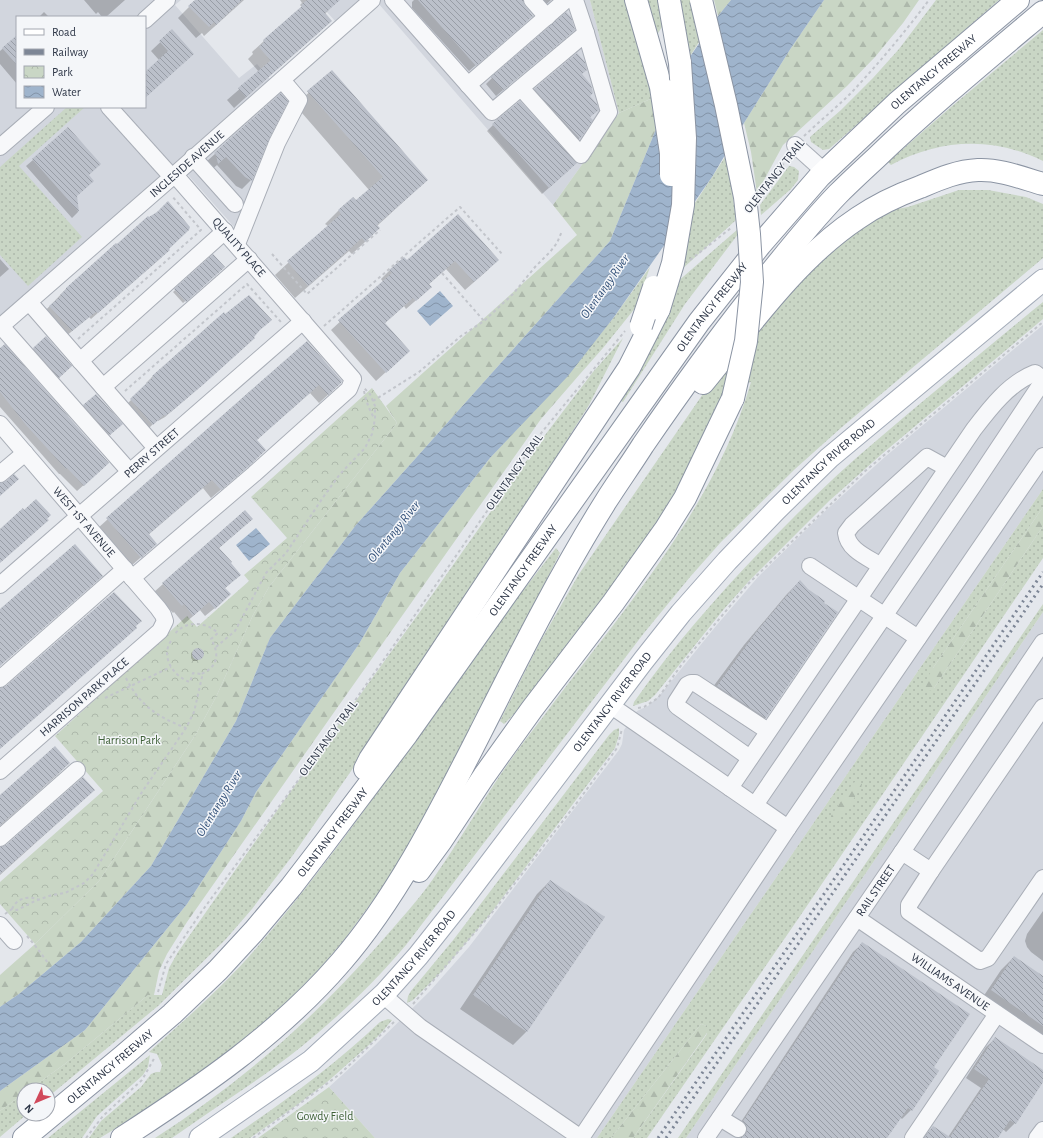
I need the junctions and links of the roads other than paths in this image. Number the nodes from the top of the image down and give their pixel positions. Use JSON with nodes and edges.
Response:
{"nodes":[{"id":1,"x":167,"y":0,"type":"edge"},
{"id":2,"x":372,"y":0,"type":"edge"},
{"id":3,"x":394,"y":0,"type":"edge"},
{"id":4,"x":532,"y":0,"type":"edge"},
{"id":5,"x":566,"y":0,"type":"edge"},
{"id":6,"x":576,"y":0,"type":"edge"},
{"id":7,"x":636,"y":0,"type":"edge"},
{"id":8,"x":701,"y":0,"type":"edge"},
{"id":9,"x":1018,"y":0,"type":"edge"},
{"id":10,"x":670,"y":7,"type":"edge"},
{"id":11,"x":1043,"y":12,"type":"edge"},
{"id":12,"x":547,"y":16,"type":"junction"},
{"id":13,"x":146,"y":19,"type":"edge"},
{"id":14,"x":586,"y":32,"type":"junction"},
{"id":15,"x":282,"y":80,"type":"junction"},
{"id":16,"x":468,"y":85,"type":"junction"},
{"id":17,"x":521,"y":88,"type":"junction"},
{"id":18,"x":45,"y":108,"type":"edge"},
{"id":19,"x":110,"y":108,"type":"edge"},
{"id":20,"x":795,"y":145,"type":"road end"},
{"id":21,"x":0,"y":147,"type":"edge"},
{"id":22,"x":194,"y":157,"type":"junction"},
{"id":23,"x":825,"y":172,"type":"junction"},
{"id":24,"x":172,"y":182,"type":"junction"},
{"id":25,"x":1043,"y":184,"type":"edge"},
{"id":26,"x":235,"y":204,"type":"dead end"},
{"id":27,"x":225,"y":231,"type":"junction"},
{"id":28,"x":237,"y":244,"type":"junction"},
{"id":29,"x":249,"y":259,"type":"junction"},
{"id":30,"x":1043,"y":280,"type":"edge"},
{"id":31,"x":29,"y":302,"type":"junction"},
{"id":32,"x":1,"y":326,"type":"edge"},
{"id":33,"x":307,"y":326,"type":"junction"},
{"id":34,"x":80,"y":361,"type":"junction"},
{"id":35,"x":1043,"y":380,"type":"edge"},
{"id":36,"x":103,"y":387,"type":"junction"},
{"id":37,"x":603,"y":410,"type":"junction"},
{"id":38,"x":0,"y":424,"type":"edge"},
{"id":39,"x":156,"y":448,"type":"junction"},
{"id":40,"x":24,"y":453,"type":"junction"},
{"id":41,"x":1043,"y":456,"type":"edge"},
{"id":42,"x":947,"y":468,"type":"junction"},
{"id":43,"x":130,"y":472,"type":"junction"},
{"id":44,"x":0,"y":474,"type":"edge"},
{"id":45,"x":608,"y":499,"type":"junction"},
{"id":46,"x":78,"y":517,"type":"junction"},
{"id":47,"x":810,"y":566,"type":"dead end"},
{"id":48,"x":881,"y":566,"type":"junction"},
{"id":49,"x":128,"y":574,"type":"junction"},
{"id":50,"x":0,"y":585,"type":"edge"},
{"id":51,"x":858,"y":599,"type":"junction"},
{"id":52,"x":884,"y":616,"type":"junction"},
{"id":53,"x":165,"y":621,"type":"joint"},
{"id":54,"x":918,"y":638,"type":"junction"},
{"id":55,"x":1040,"y":652,"type":"edge"},
{"id":56,"x":0,"y":679,"type":"edge"},
{"id":57,"x":610,"y":705,"type":"junction"},
{"id":58,"x":1043,"y":707,"type":"edge"},
{"id":59,"x":768,"y":731,"type":"junction"},
{"id":60,"x":750,"y":758,"type":"junction"},
{"id":61,"x":77,"y":770,"type":"dead end"},
{"id":62,"x":0,"y":771,"type":"edge"},
{"id":63,"x":730,"y":788,"type":"junction"},
{"id":64,"x":755,"y":805,"type":"junction"},
{"id":65,"x":788,"y":828,"type":"junction"},
{"id":66,"x":0,"y":838,"type":"edge"},
{"id":67,"x":324,"y":844,"type":"junction"},
{"id":68,"x":902,"y":852,"type":"junction"},
{"id":69,"x":931,"y":871,"type":"junction"},
{"id":70,"x":1043,"y":878,"type":"edge"},
{"id":71,"x":857,"y":918,"type":"junction"},
{"id":72,"x":0,"y":925,"type":"edge"},
{"id":73,"x":14,"y":941,"type":"dead end"},
{"id":74,"x":343,"y":960,"type":"junction"},
{"id":75,"x":383,"y":995,"type":"junction"},
{"id":76,"x":997,"y":1014,"type":"junction"},
{"id":77,"x":1043,"y":1045,"type":"edge"},
{"id":78,"x":720,"y":1118,"type":"junction"},
{"id":79,"x":738,"y":1129,"type":"dead end"},
{"id":80,"x":1043,"y":1130,"type":"edge"},
{"id":81,"x":124,"y":1137,"type":"edge"},
{"id":82,"x":24,"y":1138,"type":"edge"},
{"id":83,"x":200,"y":1138,"type":"edge"},
{"id":84,"x":706,"y":1138,"type":"edge"},
{"id":85,"x":913,"y":1138,"type":"edge"},
{"id":86,"x":1037,"y":1138,"type":"edge"}],
"edges":[{"from":1,"to":13,"type":"street"},
{"from":2,"to":15,"type":"street","name":"INGLESIDE AVENUE"},
{"from":3,"to":16,"type":"street"},
{"from":4,"to":12,"type":"street"},
{"from":5,"to":12,"type":"street"},
{"from":6,"to":14,"type":"street"},
{"from":7,"to":37,"type":"highway","bridge":true},
{"from":8,"to":74,"type":"highway","bridge":true},
{"from":9,"to":23,"type":"highway","name":"OLENTANGY FREEWAY"},
{"from":10,"to":37,"type":"highway","bridge":true},
{"from":11,"to":45,"type":"highway","name":"OLENTANGY FREEWAY"},
{"from":12,"to":16,"type":"street"},
{"from":14,"to":17,"type":"street"},
{"from":14,"to":17,"type":"street"},
{"from":15,"to":22,"type":"street","name":"INGLESIDE AVENUE"},
{"from":15,"to":28,"type":"street"},
{"from":16,"to":17,"type":"street"},
{"from":18,"to":21,"type":"street"},
{"from":19,"to":24,"type":"street","name":"QUALITY PLACE"},
{"from":20,"to":23,"type":"street"},
{"from":22,"to":24,"type":"street","name":"INGLESIDE AVENUE"},
{"from":22,"to":26,"type":"street"},
{"from":23,"to":67,"type":"highway","name":"OLENTANGY FREEWAY"},
{"from":24,"to":27,"type":"street","name":"QUALITY PLACE"},
{"from":24,"to":31,"type":"street","name":"INGLESIDE AVENUE"},
{"from":25,"to":45,"type":"highway"},
{"from":27,"to":28,"type":"street","name":"QUALITY PLACE"},
{"from":27,"to":34,"type":"street"},
{"from":28,"to":29,"type":"street","name":"QUALITY PLACE"},
{"from":29,"to":33,"type":"street","name":"QUALITY PLACE"},
{"from":29,"to":36,"type":"street"},
{"from":30,"to":57,"type":"main road","name":"OLENTANGY RIVER ROAD"},
{"from":31,"to":32,"type":"street","name":"INGLESIDE AVENUE"},
{"from":31,"to":34,"type":"street"},
{"from":32,"to":43,"type":"street"},
{"from":33,"to":39,"type":"street","name":"PERRY STREET"},
{"from":33,"to":49,"type":"street","name":"QUALITY PLACE"},
{"from":34,"to":36,"type":"street"},
{"from":35,"to":42,"type":"street"},
{"from":35,"to":52,"type":"street"},
{"from":36,"to":39,"type":"street"},
{"from":37,"to":67,"type":"highway"},
{"from":38,"to":40,"type":"street","name":"WEST 1ST AVENUE"},
{"from":39,"to":43,"type":"street","name":"PERRY STREET"},
{"from":40,"to":44,"type":"street"},
{"from":40,"to":46,"type":"street","name":"WEST 1ST AVENUE"},
{"from":41,"to":54,"type":"street"},
{"from":42,"to":48,"type":"street"},
{"from":42,"to":48,"type":"street"},
{"from":43,"to":46,"type":"street","name":"PERRY STREET"},
{"from":45,"to":74,"type":"highway","name":"OLENTANGY FREEWAY"},
{"from":46,"to":49,"type":"street","name":"WEST 1ST AVENUE"},
{"from":46,"to":50,"type":"street","name":"PERRY STREET"},
{"from":47,"to":51,"type":"street"},
{"from":48,"to":51,"type":"street"},
{"from":49,"to":53,"type":"street","name":"WEST 1ST AVENUE"},
{"from":49,"to":56,"type":"street"},
{"from":51,"to":52,"type":"street"},
{"from":51,"to":59,"type":"street"},
{"from":52,"to":54,"type":"street"},
{"from":52,"to":64,"type":"street"},
{"from":53,"to":62,"type":"street","name":"HARRISON PARK PLACE"},
{"from":54,"to":65,"type":"street"},
{"from":55,"to":68,"type":"street","name":"RAIL STREET"},
{"from":57,"to":63,"type":"street"},
{"from":57,"to":75,"type":"main road","name":"OLENTANGY RIVER ROAD"},
{"from":58,"to":69,"type":"street"},
{"from":59,"to":60,"type":"street"},
{"from":59,"to":60,"type":"street"},
{"from":60,"to":63,"type":"street"},
{"from":61,"to":66,"type":"street"},
{"from":63,"to":64,"type":"street"},
{"from":64,"to":65,"type":"street"},
{"from":65,"to":75,"type":"street"},
{"from":67,"to":82,"type":"highway","name":"OLENTANGY FREEWAY"},
{"from":68,"to":69,"type":"street"},
{"from":68,"to":71,"type":"street","name":"RAIL STREET"},
{"from":69,"to":70,"type":"street"},
{"from":71,"to":76,"type":"street","name":"WILLIAMS AVENUE"},
{"from":71,"to":78,"type":"street","name":"RAIL STREET"},
{"from":72,"to":73,"type":"street"},
{"from":74,"to":81,"type":"highway","name":"OLENTANGY FREEWAY"},
{"from":75,"to":83,"type":"main road","name":"OLENTANGY RIVER ROAD"},
{"from":76,"to":77,"type":"street","name":"WILLIAMS AVENUE"},
{"from":76,"to":85,"type":"street"},
{"from":78,"to":79,"type":"street"},
{"from":78,"to":84,"type":"street","name":"RAIL STREET"},
{"from":80,"to":86,"type":"street"}]}
